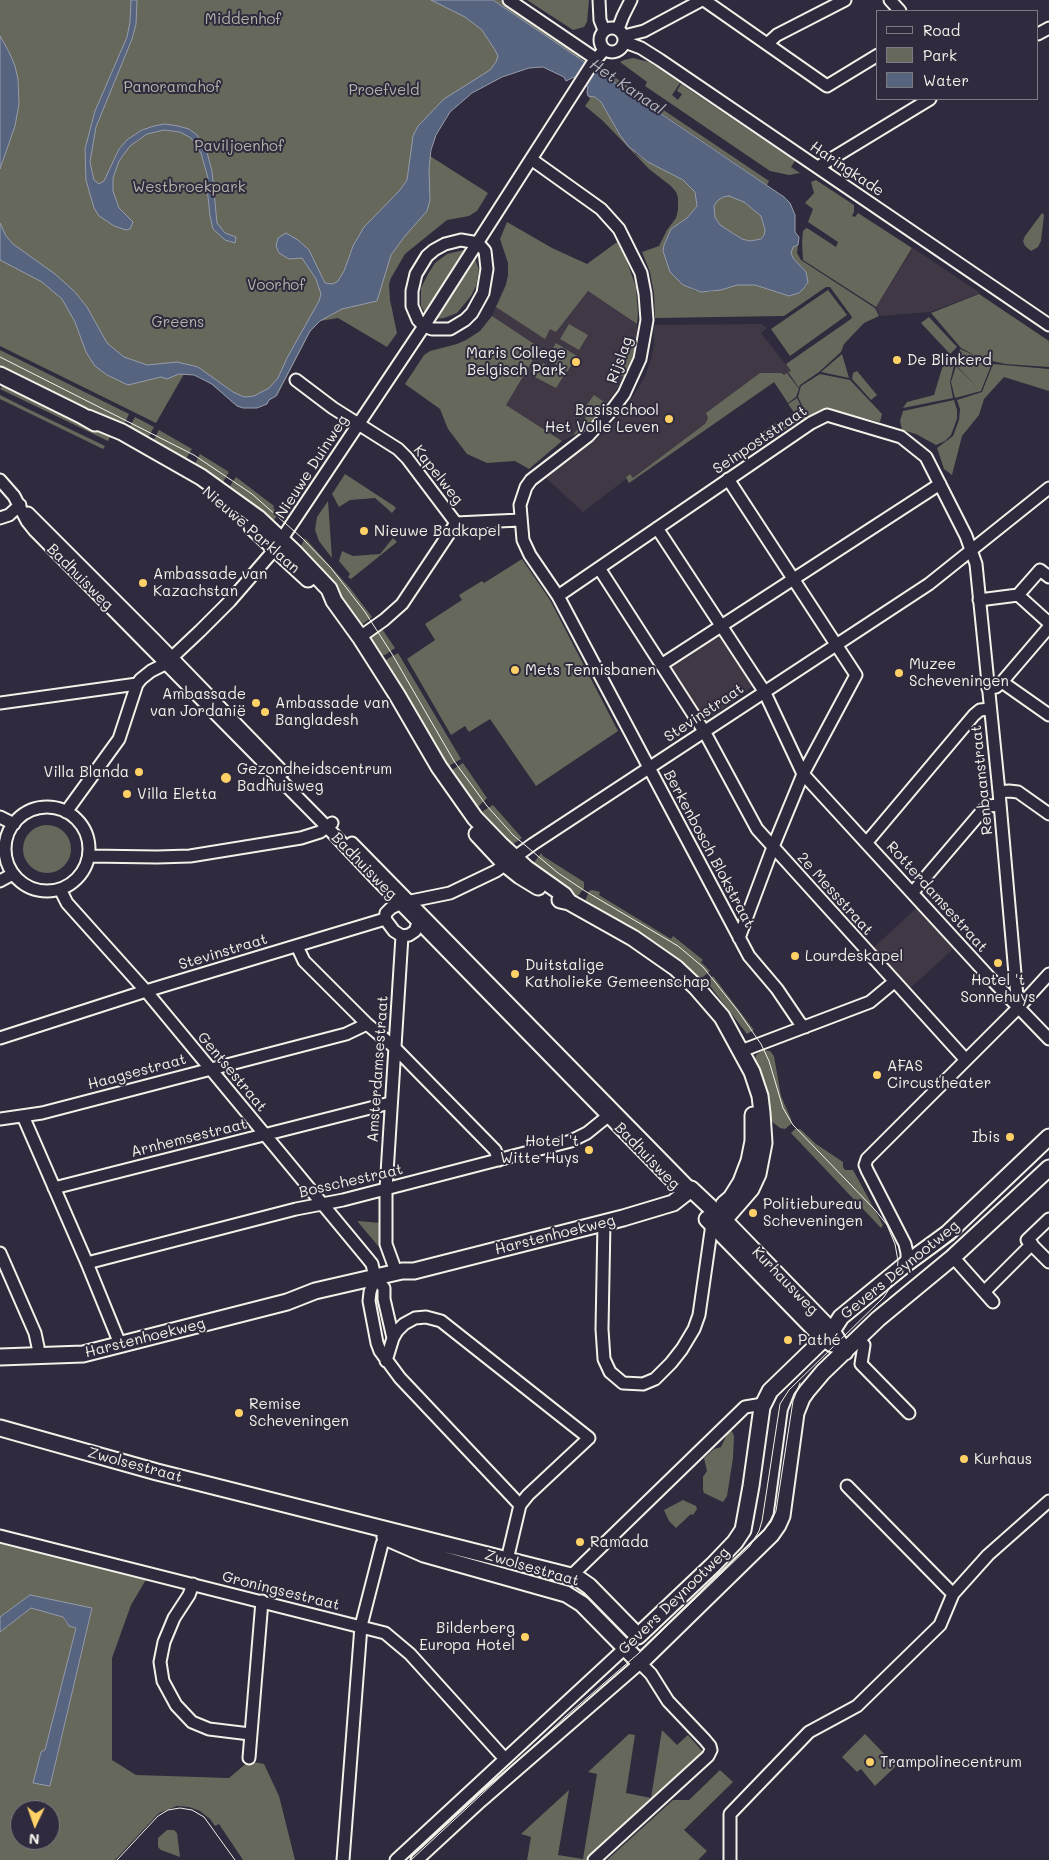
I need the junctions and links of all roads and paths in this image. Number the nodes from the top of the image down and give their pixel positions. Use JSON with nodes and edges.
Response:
{"nodes":[{"id":1,"x":509,"y":0,"type":"edge"},
{"id":2,"x":598,"y":0,"type":"edge"},
{"id":3,"x":631,"y":0,"type":"edge"},
{"id":4,"x":703,"y":0,"type":"edge"},
{"id":5,"x":845,"y":0,"type":"edge"},
{"id":6,"x":890,"y":0,"type":"edge"},
{"id":7,"x":899,"y":10,"type":"edge"},
{"id":8,"x":604,"y":30,"type":"junction"},
{"id":9,"x":622,"y":35,"type":"junction"},
{"id":10,"x":767,"y":44,"type":"junction"},
{"id":11,"x":876,"y":56,"type":"edge"},
{"id":12,"x":598,"y":58,"type":"junction"},
{"id":13,"x":928,"y":100,"type":"edge"},
{"id":14,"x":531,"y":159,"type":"junction"},
{"id":15,"x":818,"y":167,"type":"junction"},
{"id":16,"x":478,"y":242,"type":"junction"},
{"id":17,"x":1049,"y":325,"type":"edge"},
{"id":18,"x":424,"y":326,"type":"junction"},
{"id":19,"x":0,"y":375,"type":"edge"},
{"id":20,"x":296,"y":380,"type":"dead end"},
{"id":21,"x":358,"y":424,"type":"junction"},
{"id":22,"x":728,"y":479,"type":"junction"},
{"id":23,"x":0,"y":480,"type":"edge"},
{"id":24,"x":940,"y":484,"type":"junction"},
{"id":25,"x":1049,"y":488,"type":"edge"},
{"id":26,"x":20,"y":505,"type":"junction"},
{"id":27,"x":0,"y":518,"type":"edge"},
{"id":28,"x":520,"y":520,"type":"junction"},
{"id":29,"x":456,"y":523,"type":"junction"},
{"id":30,"x":657,"y":528,"type":"junction"},
{"id":31,"x":278,"y":545,"type":"junction"},
{"id":32,"x":971,"y":551,"type":"junction"},
{"id":33,"x":599,"y":568,"type":"junction"},
{"id":34,"x":1049,"y":578,"type":"edge"},
{"id":35,"x":794,"y":579,"type":"junction"},
{"id":36,"x":1018,"y":595,"type":"junction"},
{"id":37,"x":558,"y":596,"type":"junction"},
{"id":38,"x":979,"y":600,"type":"junction"},
{"id":39,"x":1049,"y":625,"type":"edge"},
{"id":40,"x":722,"y":626,"type":"junction"},
{"id":41,"x":360,"y":637,"type":"junction"},
{"id":42,"x":837,"y":644,"type":"junction"},
{"id":43,"x":169,"y":661,"type":"junction"},
{"id":44,"x":661,"y":665,"type":"junction"},
{"id":45,"x":1002,"y":682,"type":"junction"},
{"id":46,"x":137,"y":684,"type":"junction"},
{"id":47,"x":988,"y":689,"type":"junction"},
{"id":48,"x":764,"y":691,"type":"junction"},
{"id":49,"x":0,"y":703,"type":"edge"},
{"id":50,"x":990,"y":709,"type":"junction"},
{"id":51,"x":1049,"y":715,"type":"edge"},
{"id":52,"x":704,"y":731,"type":"junction"},
{"id":53,"x":649,"y":768,"type":"junction"},
{"id":54,"x":804,"y":774,"type":"junction"},
{"id":55,"x":999,"y":792,"type":"junction"},
{"id":56,"x":1000,"y":805,"type":"junction"},
{"id":57,"x":66,"y":812,"type":"junction"},
{"id":58,"x":1049,"y":814,"type":"edge"},
{"id":59,"x":0,"y":817,"type":"edge"},
{"id":60,"x":14,"y":824,"type":"junction"},
{"id":61,"x":329,"y":825,"type":"junction"},
{"id":62,"x":867,"y":842,"type":"junction"},
{"id":63,"x":773,"y":847,"type":"junction"},
{"id":64,"x":89,"y":856,"type":"junction"},
{"id":65,"x":510,"y":861,"type":"junction"},
{"id":66,"x":13,"y":874,"type":"junction"},
{"id":67,"x":0,"y":881,"type":"edge"},
{"id":68,"x":60,"y":889,"type":"junction"},
{"id":69,"x":912,"y":892,"type":"junction"},
{"id":70,"x":450,"y":893,"type":"junction"},
{"id":71,"x":405,"y":901,"type":"junction"},
{"id":72,"x":420,"y":918,"type":"junction"},
{"id":73,"x":385,"y":919,"type":"junction"},
{"id":74,"x":402,"y":936,"type":"junction"},
{"id":75,"x":740,"y":938,"type":"junction"},
{"id":76,"x":297,"y":946,"type":"junction"},
{"id":77,"x":1049,"y":974,"type":"edge"},
{"id":78,"x":894,"y":982,"type":"junction"},
{"id":79,"x":146,"y":991,"type":"junction"},
{"id":80,"x":1018,"y":1008,"type":"junction"},
{"id":81,"x":367,"y":1024,"type":"junction"},
{"id":82,"x":805,"y":1027,"type":"junction"},
{"id":83,"x":0,"y":1038,"type":"edge"},
{"id":84,"x":1049,"y":1039,"type":"edge"},
{"id":85,"x":394,"y":1048,"type":"junction"},
{"id":86,"x":744,"y":1058,"type":"junction"},
{"id":87,"x":966,"y":1060,"type":"junction"},
{"id":88,"x":210,"y":1068,"type":"junction"},
{"id":89,"x":390,"y":1103,"type":"junction"},
{"id":90,"x":612,"y":1113,"type":"junction"},
{"id":91,"x":22,"y":1116,"type":"junction"},
{"id":92,"x":0,"y":1120,"type":"edge"},
{"id":93,"x":264,"y":1134,"type":"junction"},
{"id":94,"x":1049,"y":1137,"type":"edge"},
{"id":95,"x":499,"y":1160,"type":"junction"},
{"id":96,"x":1049,"y":1168,"type":"edge"},
{"id":97,"x":54,"y":1188,"type":"junction"},
{"id":98,"x":386,"y":1189,"type":"junction"},
{"id":99,"x":688,"y":1191,"type":"junction"},
{"id":100,"x":322,"y":1204,"type":"junction"},
{"id":101,"x":717,"y":1219,"type":"junction"},
{"id":102,"x":1049,"y":1219,"type":"edge"},
{"id":103,"x":604,"y":1222,"type":"junction"},
{"id":104,"x":1030,"y":1242,"type":"junction"},
{"id":105,"x":0,"y":1253,"type":"edge"},
{"id":106,"x":953,"y":1257,"type":"junction"},
{"id":107,"x":1049,"y":1262,"type":"edge"},
{"id":108,"x":87,"y":1263,"type":"junction"},
{"id":109,"x":907,"y":1263,"type":"junction"},
{"id":110,"x":394,"y":1266,"type":"dead end"},
{"id":111,"x":376,"y":1283,"type":"junction"},
{"id":112,"x":984,"y":1292,"type":"junction"},
{"id":113,"x":992,"y":1302,"type":"dead end"},
{"id":114,"x":828,"y":1335,"type":"junction"},
{"id":115,"x":393,"y":1338,"type":"junction"},
{"id":116,"x":120,"y":1344,"type":"junction"},
{"id":117,"x":864,"y":1345,"type":"dead end"},
{"id":118,"x":845,"y":1352,"type":"junction"},
{"id":119,"x":38,"y":1356,"type":"junction"},
{"id":120,"x":0,"y":1357,"type":"edge"},
{"id":121,"x":386,"y":1361,"type":"junction"},
{"id":122,"x":763,"y":1404,"type":"junction"},
{"id":123,"x":909,"y":1413,"type":"dead end"},
{"id":124,"x":0,"y":1428,"type":"edge"},
{"id":125,"x":847,"y":1486,"type":"dead end"},
{"id":126,"x":1049,"y":1501,"type":"edge"},
{"id":127,"x":520,"y":1505,"type":"junction"},
{"id":128,"x":389,"y":1535,"type":"junction"},
{"id":129,"x":0,"y":1536,"type":"edge"},
{"id":130,"x":507,"y":1560,"type":"junction"},
{"id":131,"x":570,"y":1576,"type":"junction"},
{"id":132,"x":193,"y":1584,"type":"junction"},
{"id":133,"x":953,"y":1594,"type":"junction"},
{"id":134,"x":262,"y":1602,"type":"junction"},
{"id":135,"x":361,"y":1626,"type":"junction"},
{"id":136,"x":638,"y":1636,"type":"junction"},
{"id":137,"x":625,"y":1649,"type":"junction"},
{"id":138,"x":640,"y":1664,"type":"junction"},
{"id":139,"x":250,"y":1734,"type":"junction"},
{"id":140,"x":249,"y":1758,"type":"dead end"},
{"id":141,"x":504,"y":1759,"type":"junction"},
{"id":142,"x":343,"y":1860,"type":"edge"},
{"id":143,"x":396,"y":1860,"type":"edge"},
{"id":144,"x":417,"y":1860,"type":"edge"},
{"id":145,"x":594,"y":1860,"type":"edge"},
{"id":146,"x":730,"y":1860,"type":"edge"}],
"edges":[{"from":1,"to":12,"type":"street"},
{"from":2,"to":8,"type":"street"},
{"from":3,"to":9,"type":"street"},
{"from":4,"to":9,"type":"street"},
{"from":4,"to":10,"type":"street"},
{"from":5,"to":10,"type":"street"},
{"from":6,"to":7,"type":"street"},
{"from":8,"to":9,"type":"street"},
{"from":8,"to":12,"type":"street"},
{"from":9,"to":12,"type":"street"},
{"from":9,"to":15,"type":"street","name":"Haringkade"},
{"from":10,"to":11,"type":"street"},
{"from":12,"to":14,"type":"street","name":"Nieuwe Duinweg"},
{"from":13,"to":15,"type":"street"},
{"from":14,"to":16,"type":"street","name":"Nieuwe Duinweg"},
{"from":14,"to":28,"type":"street","name":"Rijslag"},
{"from":15,"to":17,"type":"street","name":"Haringkade"},
{"from":16,"to":18,"type":"street","name":"Nieuwe Duinweg"},
{"from":16,"to":18,"type":"street"},
{"from":16,"to":18,"type":"street"},
{"from":18,"to":21,"type":"street","name":"Nieuwe Duinweg"},
{"from":19,"to":31,"type":"main road","name":"Nieuwe Parklaan"},
{"from":20,"to":21,"type":"street","name":"Kapelweg"},
{"from":21,"to":29,"type":"street","name":"Kapelweg"},
{"from":21,"to":31,"type":"street","name":"Nieuwe Duinweg"},
{"from":22,"to":24,"type":"street","name":"Seinpoststraat"},
{"from":22,"to":30,"type":"street","name":"Seinpoststraat"},
{"from":22,"to":35,"type":"street"},
{"from":23,"to":26,"type":"street","name":"Badhuisweg"},
{"from":24,"to":32,"type":"street","name":"Seinpoststraat"},
{"from":24,"to":35,"type":"street"},
{"from":25,"to":32,"type":"street","name":"Stevinstraat"},
{"from":26,"to":27,"type":"street"},
{"from":26,"to":43,"type":"street","name":"Badhuisweg"},
{"from":28,"to":29,"type":"street"},
{"from":28,"to":37,"type":"street","name":"Rijslag"},
{"from":29,"to":41,"type":"street","name":"Kapelweg"},
{"from":30,"to":33,"type":"street","name":"Seinpoststraat"},
{"from":30,"to":40,"type":"street","name":"Rotterdamsestraat"},
{"from":31,"to":41,"type":"main road","name":"Nieuwe Parklaan"},
{"from":31,"to":43,"type":"street","name":"Nieuwe Duinweg"},
{"from":32,"to":38,"type":"street","name":"Renbaanstraat"},
{"from":32,"to":42,"type":"street","name":"Stevinstraat"},
{"from":33,"to":37,"type":"street","name":"Seinpoststraat"},
{"from":33,"to":44,"type":"street","name":"2e Messstraat"},
{"from":34,"to":36,"type":"street"},
{"from":35,"to":40,"type":"street"},
{"from":35,"to":42,"type":"street"},
{"from":36,"to":38,"type":"street"},
{"from":36,"to":39,"type":"street"},
{"from":37,"to":53,"type":"street","name":"Berkenbosch Blokstraat"},
{"from":38,"to":47,"type":"street","name":"Renbaanstraat"},
{"from":39,"to":45,"type":"street"},
{"from":40,"to":44,"type":"street"},
{"from":40,"to":48,"type":"street","name":"Rotterdamsestraat"},
{"from":41,"to":65,"type":"main road","name":"Nieuwe Parklaan"},
{"from":42,"to":48,"type":"street","name":"Stevinstraat"},
{"from":42,"to":54,"type":"street"},
{"from":43,"to":46,"type":"street","name":"Nieuwe Duinweg"},
{"from":43,"to":61,"type":"street","name":"Badhuisweg"},
{"from":44,"to":52,"type":"street","name":"2e Messstraat"},
{"from":45,"to":47,"type":"street"},
{"from":45,"to":51,"type":"street"},
{"from":46,"to":49,"type":"street"},
{"from":46,"to":57,"type":"street"},
{"from":47,"to":50,"type":"street","name":"Renbaanstraat"},
{"from":48,"to":52,"type":"street","name":"Stevinstraat"},
{"from":48,"to":54,"type":"street","name":"Rotterdamsestraat"},
{"from":50,"to":55,"type":"street","name":"Renbaanstraat"},
{"from":50,"to":62,"type":"street"},
{"from":52,"to":53,"type":"street","name":"Stevinstraat"},
{"from":52,"to":63,"type":"street","name":"2e Messstraat"},
{"from":53,"to":65,"type":"street","name":"Stevinstraat"},
{"from":53,"to":75,"type":"street","name":"Berkenbosch Blokstraat"},
{"from":54,"to":62,"type":"street","name":"Rotterdamsestraat"},
{"from":54,"to":63,"type":"street"},
{"from":55,"to":56,"type":"street","name":"Renbaanstraat"},
{"from":55,"to":58,"type":"street"},
{"from":56,"to":69,"type":"street"},
{"from":56,"to":80,"type":"street","name":"Renbaanstraat"},
{"from":57,"to":60,"type":"street"},
{"from":57,"to":64,"type":"street"},
{"from":59,"to":60,"type":"street"},
{"from":60,"to":66,"type":"street"},
{"from":61,"to":64,"type":"street"},
{"from":61,"to":71,"type":"street","name":"Badhuisweg"},
{"from":62,"to":69,"type":"street","name":"Rotterdamsestraat"},
{"from":63,"to":75,"type":"street"},
{"from":63,"to":78,"type":"street","name":"2e Messstraat"},
{"from":64,"to":68,"type":"street"},
{"from":65,"to":70,"type":"street","name":"Stevinstraat"},
{"from":65,"to":86,"type":"main road","name":"Nieuwe Parklaan"},
{"from":66,"to":67,"type":"street"},
{"from":66,"to":68,"type":"street"},
{"from":68,"to":79,"type":"street","name":"Gentsestraat"},
{"from":69,"to":80,"type":"street","name":"Rotterdamsestraat"},
{"from":70,"to":71,"type":"street","name":"Stevinstraat"},
{"from":70,"to":72,"type":"street","name":"Stevinstraat"},
{"from":71,"to":72,"type":"street","name":"Badhuisweg"},
{"from":71,"to":73,"type":"street","name":"Stevinstraat"},
{"from":72,"to":74,"type":"street"},
{"from":72,"to":90,"type":"street","name":"Badhuisweg"},
{"from":73,"to":74,"type":"street","name":"Badhuisweg"},
{"from":73,"to":76,"type":"street","name":"Stevinstraat"},
{"from":74,"to":85,"type":"street","name":"Amsterdamsestraat"},
{"from":75,"to":82,"type":"street","name":"Berkenbosch Blokstraat"},
{"from":76,"to":79,"type":"street","name":"Stevinstraat"},
{"from":76,"to":81,"type":"street"},
{"from":77,"to":80,"type":"street"},
{"from":78,"to":82,"type":"street"},
{"from":78,"to":87,"type":"street","name":"2e Messstraat"},
{"from":79,"to":83,"type":"street","name":"Stevinstraat"},
{"from":79,"to":88,"type":"street","name":"Gentsestraat"},
{"from":80,"to":84,"type":"street","name":"Rotterdamsestraat"},
{"from":80,"to":87,"type":"street"},
{"from":81,"to":85,"type":"street"},
{"from":81,"to":88,"type":"street","name":"Haagsestraat"},
{"from":82,"to":86,"type":"street"},
{"from":85,"to":89,"type":"street","name":"Amsterdamsestraat"},
{"from":85,"to":95,"type":"street"},
{"from":86,"to":101,"type":"main road","name":"Nieuwe Parklaan"},
{"from":87,"to":109,"type":"street"},
{"from":88,"to":91,"type":"street","name":"Haagsestraat"},
{"from":88,"to":93,"type":"street","name":"Gentsestraat"},
{"from":89,"to":93,"type":"street","name":"Arnhemsestraat"},
{"from":89,"to":98,"type":"street","name":"Amsterdamsestraat"},
{"from":90,"to":95,"type":"street","name":"Bosschestraat"},
{"from":90,"to":99,"type":"street","name":"Badhuisweg"},
{"from":91,"to":92,"type":"street","name":"Haagsestraat"},
{"from":91,"to":97,"type":"street"},
{"from":93,"to":97,"type":"street","name":"Arnhemsestraat"},
{"from":93,"to":100,"type":"street","name":"Gentsestraat"},
{"from":94,"to":109,"type":"main road","name":"Gevers Deynootweg"},
{"from":95,"to":98,"type":"street","name":"Bosschestraat"},
{"from":96,"to":106,"type":"main road","name":"Gevers Deynootweg"},
{"from":97,"to":108,"type":"street"},
{"from":98,"to":100,"type":"street","name":"Bosschestraat"},
{"from":98,"to":110,"type":"street","name":"Amsterdamsestraat"},
{"from":99,"to":101,"type":"main road","name":"Badhuisweg"},
{"from":99,"to":103,"type":"main road","name":"Harstenhoekweg"},
{"from":100,"to":108,"type":"street","name":"Bosschestraat"},
{"from":100,"to":111,"type":"street","name":"Gentsestraat"},
{"from":101,"to":103,"type":"street"},
{"from":101,"to":114,"type":"main road","name":"Kurhausweg"},
{"from":102,"to":104,"type":"street"},
{"from":103,"to":111,"type":"main road","name":"Harstenhoekweg"},
{"from":104,"to":107,"type":"street"},
{"from":104,"to":112,"type":"street"},
{"from":105,"to":119,"type":"street"},
{"from":106,"to":112,"type":"street"},
{"from":106,"to":118,"type":"main road","name":"Gevers Deynootweg"},
{"from":108,"to":116,"type":"street"},
{"from":109,"to":114,"type":"main road","name":"Gevers Deynootweg"},
{"from":111,"to":115,"type":"street"},
{"from":111,"to":116,"type":"main road","name":"Harstenhoekweg"},
{"from":111,"to":121,"type":"street"},
{"from":112,"to":113,"type":"street"},
{"from":114,"to":118,"type":"main road","name":"Kurhausweg"},
{"from":114,"to":122,"type":"main road","name":"Gevers Deynootweg"},
{"from":115,"to":121,"type":"street"},
{"from":115,"to":127,"type":"street"},
{"from":116,"to":119,"type":"main road","name":"Harstenhoekweg"},
{"from":117,"to":123,"type":"street"},
{"from":118,"to":138,"type":"main road","name":"Gevers Deynootweg"},
{"from":119,"to":120,"type":"main road","name":"Harstenhoekweg"},
{"from":121,"to":127,"type":"street"},
{"from":122,"to":131,"type":"street"},
{"from":122,"to":136,"type":"main road","name":"Gevers Deynootweg"},
{"from":124,"to":128,"type":"main road","name":"Zwolsestraat"},
{"from":125,"to":133,"type":"street"},
{"from":126,"to":133,"type":"street"},
{"from":127,"to":130,"type":"street"},
{"from":128,"to":130,"type":"main road","name":"Zwolsestraat"},
{"from":128,"to":135,"type":"street"},
{"from":128,"to":137,"type":"main road","name":"Zwolsestraat"},
{"from":129,"to":132,"type":"street","name":"Groningsestraat"},
{"from":130,"to":131,"type":"main road","name":"Zwolsestraat"},
{"from":131,"to":136,"type":"main road","name":"Zwolsestraat"},
{"from":132,"to":134,"type":"street","name":"Groningsestraat"},
{"from":132,"to":139,"type":"street"},
{"from":133,"to":146,"type":"street"},
{"from":134,"to":135,"type":"street","name":"Groningsestraat"},
{"from":134,"to":139,"type":"street"},
{"from":135,"to":141,"type":"street","name":"Groningsestraat"},
{"from":135,"to":142,"type":"street"},
{"from":136,"to":137,"type":"street","name":"Gevers Deynootweg"},
{"from":136,"to":138,"type":"street"},
{"from":137,"to":138,"type":"main road","name":"Zwolsestraat"},
{"from":137,"to":141,"type":"street","name":"Gevers Deynootweg"},
{"from":138,"to":144,"type":"street","name":"Gevers Deynootweg"},
{"from":138,"to":145,"type":"street"},
{"from":139,"to":140,"type":"street"},
{"from":141,"to":143,"type":"street","name":"Gevers Deynootweg"}]}
